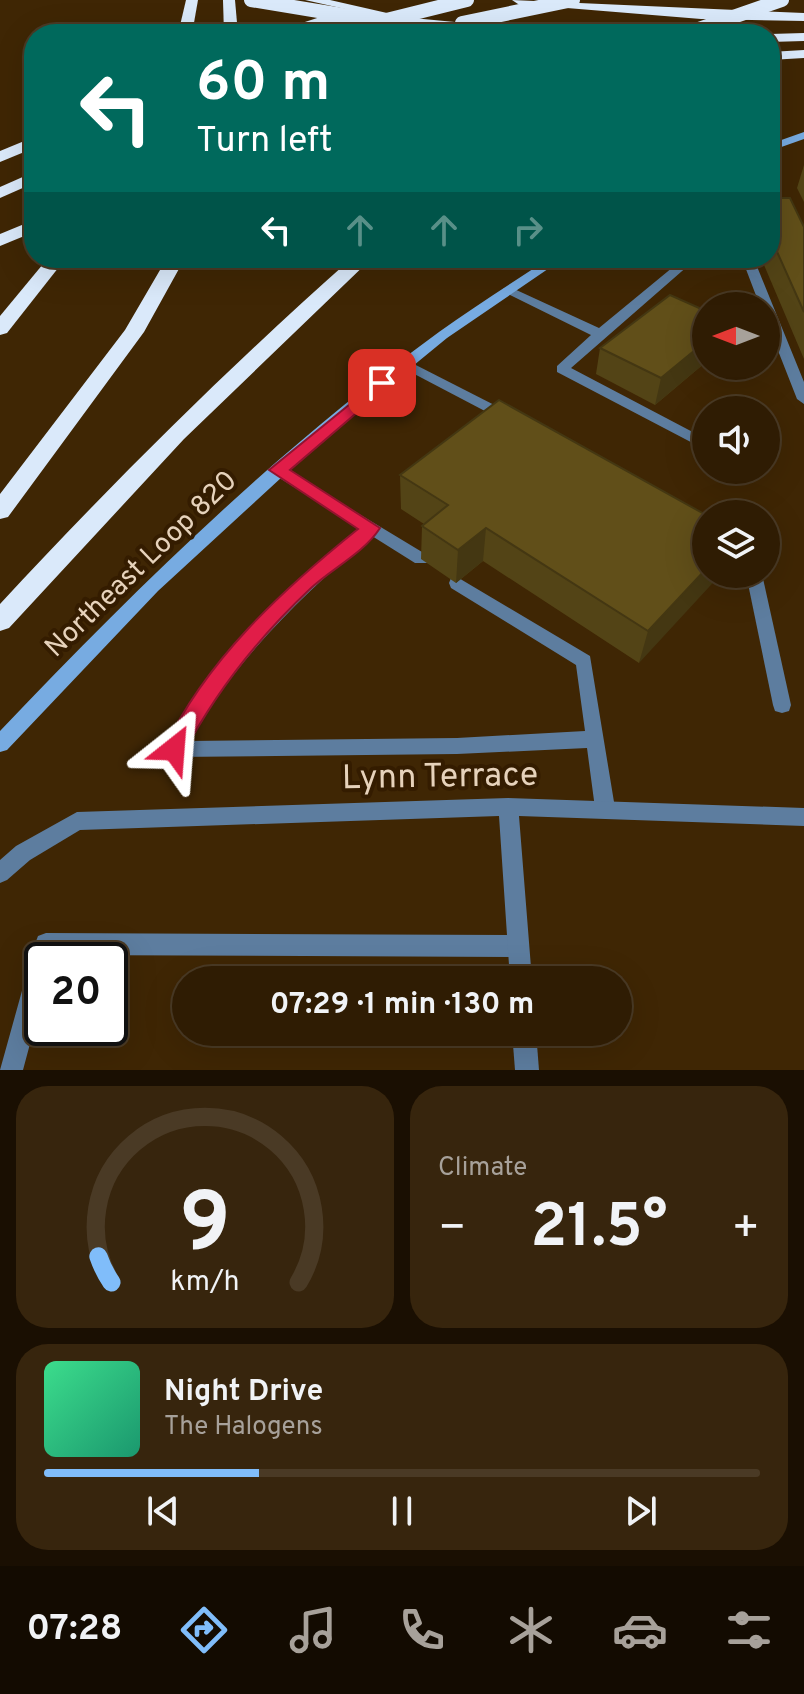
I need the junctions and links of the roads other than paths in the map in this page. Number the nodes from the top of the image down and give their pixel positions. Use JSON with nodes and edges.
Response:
{"nodes":[{"id":1,"x":192,"y":0,"type":"edge"},
{"id":2,"x":229,"y":0,"type":"edge"},
{"id":3,"x":251,"y":0,"type":"edge"},
{"id":4,"x":311,"y":0,"type":"edge"},
{"id":5,"x":400,"y":0,"type":"edge"},
{"id":6,"x":467,"y":0,"type":"edge"},
{"id":7,"x":518,"y":0,"type":"edge"},
{"id":8,"x":573,"y":0,"type":"edge"},
{"id":9,"x":617,"y":0,"type":"edge"},
{"id":10,"x":782,"y":0,"type":"edge"},
{"id":11,"x":804,"y":9,"type":"edge"},
{"id":12,"x":804,"y":17,"type":"edge"},
{"id":13,"x":188,"y":24,"type":"edge"},
{"id":14,"x":231,"y":24,"type":"edge"},
{"id":15,"x":323,"y":24,"type":"edge"},
{"id":16,"x":370,"y":24,"type":"edge"},
{"id":17,"x":402,"y":24,"type":"edge"},
{"id":18,"x":448,"y":24,"type":"edge"},
{"id":19,"x":463,"y":24,"type":"edge"},
{"id":20,"x":713,"y":24,"type":"edge"},
{"id":21,"x":804,"y":37,"type":"edge"},
{"id":22,"x":780,"y":38,"type":"edge"},
{"id":23,"x":780,"y":46,"type":"edge"},
{"id":24,"x":804,"y":46,"type":"edge"},
{"id":25,"x":804,"y":54,"type":"edge"},
{"id":26,"x":780,"y":55,"type":"edge"},
{"id":27,"x":804,"y":135,"type":"edge"},
{"id":28,"x":780,"y":144,"type":"edge"},
{"id":29,"x":24,"y":146,"type":"edge"},
{"id":30,"x":0,"y":157,"type":"edge"},
{"id":31,"x":24,"y":182,"type":"edge"},
{"id":32,"x":5,"y":191,"type":"edge"},
{"id":33,"x":24,"y":230,"type":"edge"},
{"id":34,"x":0,"y":241,"type":"edge"},
{"id":35,"x":49,"y":268,"type":"edge"},
{"id":36,"x":170,"y":268,"type":"edge"},
{"id":37,"x":352,"y":268,"type":"edge"},
{"id":38,"x":543,"y":268,"type":"edge"},
{"id":39,"x":679,"y":268,"type":"edge"},
{"id":40,"x":752,"y":268,"type":"edge"},
{"id":41,"x":508,"y":291,"type":"junction"},
{"id":42,"x":0,"y":329,"type":"edge"},
{"id":43,"x":600,"y":334,"type":"junction"},
{"id":44,"x":406,"y":364,"type":"junction"},
{"id":45,"x":804,"y":399,"type":"edge"},
{"id":46,"x":517,"y":422,"type":"edge"},
{"id":47,"x":692,"y":438,"type":"edge"},
{"id":48,"x":278,"y":470,"type":"junction"},
{"id":49,"x":0,"y":511,"type":"edge"},
{"id":50,"x":371,"y":528,"type":"junction"},
{"id":51,"x":421,"y":559,"type":"dead end"},
{"id":52,"x":457,"y":583,"type":"dead end"},
{"id":53,"x":757,"y":588,"type":"edge"},
{"id":54,"x":0,"y":621,"type":"edge"},
{"id":55,"x":782,"y":705,"type":"dead end"},
{"id":56,"x":594,"y":739,"type":"junction"},
{"id":57,"x":0,"y":744,"type":"edge"},
{"id":58,"x":508,"y":807,"type":"junction"},
{"id":59,"x":605,"y":808,"type":"junction"},
{"id":60,"x":804,"y":817,"type":"edge"},
{"id":61,"x":0,"y":873,"type":"edge"},
{"id":62,"x":518,"y":946,"type":"junction"},
{"id":63,"x":520,"y":966,"type":"edge"},
{"id":64,"x":525,"y":1046,"type":"edge"},
{"id":65,"x":11,"y":1070,"type":"edge"},
{"id":66,"x":527,"y":1070,"type":"edge"}],
"edges":[{"from":1,"to":13,"type":"highway"},
{"from":2,"to":14,"type":"highway"},
{"from":3,"to":17,"type":"highway","bridge":true},
{"from":4,"to":18,"type":"highway"},
{"from":5,"to":15,"type":"highway","bridge":true},
{"from":6,"to":16,"type":"highway","bridge":true},
{"from":7,"to":12,"type":"highway"},
{"from":8,"to":19,"type":"highway","bridge":true},
{"from":9,"to":11,"type":"highway"},
{"from":10,"to":20,"type":"highway","bridge":true},
{"from":21,"to":22,"type":"highway"},
{"from":23,"to":24,"type":"highway"},
{"from":25,"to":26,"type":"highway"},
{"from":27,"to":28,"type":"main road"},
{"from":29,"to":30,"type":"highway"},
{"from":31,"to":32,"type":"highway"},
{"from":33,"to":34,"type":"highway"},
{"from":35,"to":42,"type":"highway"},
{"from":36,"to":49,"type":"highway"},
{"from":37,"to":54,"type":"highway"},
{"from":38,"to":41,"type":"main road","name":"Northeast Loop 820"},
{"from":39,"to":43,"type":"street"},
{"from":40,"to":45,"type":"street"},
{"from":41,"to":43,"type":"street"},
{"from":41,"to":44,"type":"main road","name":"Northeast Loop 820"},
{"from":43,"to":47,"type":"street"},
{"from":44,"to":46,"type":"street"},
{"from":44,"to":48,"type":"main road","name":"Northeast Loop 820"},
{"from":48,"to":50,"type":"street"},
{"from":48,"to":57,"type":"main road","name":"Northeast Loop 820"},
{"from":50,"to":51,"type":"street"},
{"from":50,"to":56,"type":"street"},
{"from":52,"to":56,"type":"street"},
{"from":53,"to":55,"type":"street"},
{"from":56,"to":59,"type":"street"},
{"from":58,"to":59,"type":"street","name":"Lynn Terrace"},
{"from":58,"to":61,"type":"street","name":"Lynn Terrace"},
{"from":58,"to":62,"type":"street"},
{"from":59,"to":60,"type":"street","name":"Lynn Terrace"},
{"from":62,"to":63,"type":"street"},
{"from":62,"to":65,"type":"street"},
{"from":64,"to":66,"type":"street"}]}
